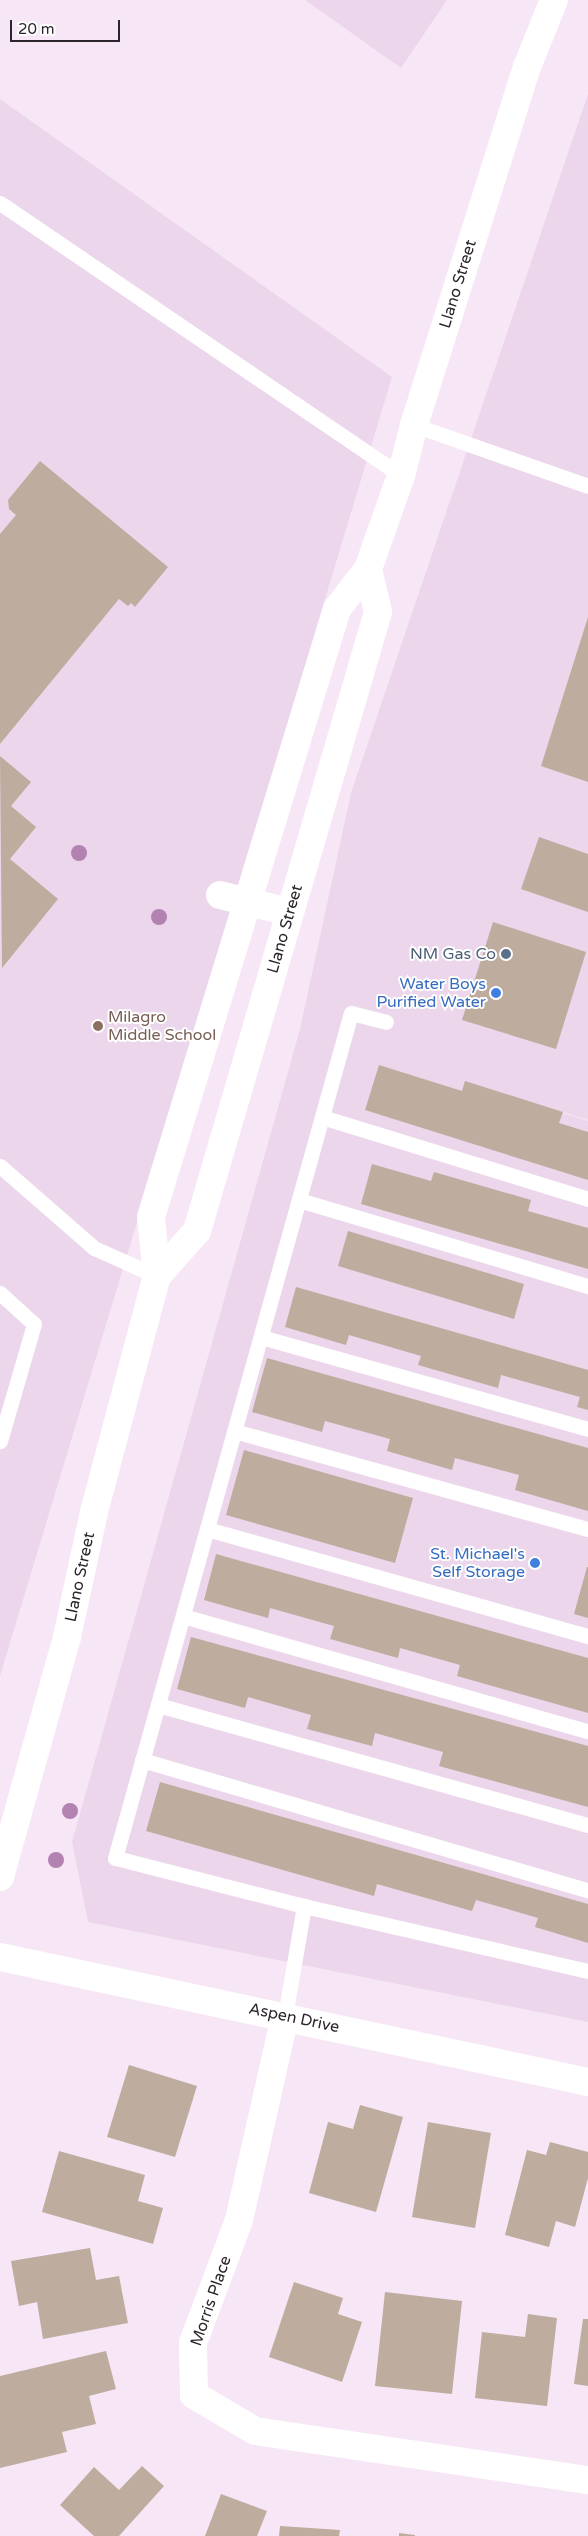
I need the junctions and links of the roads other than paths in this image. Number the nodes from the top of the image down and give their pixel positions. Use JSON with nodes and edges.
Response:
{"nodes":[{"id":1,"x":554,"y":0,"type":"edge"},
{"id":2,"x":0,"y":203,"type":"edge"},
{"id":3,"x":414,"y":425,"type":"junction"},
{"id":4,"x":401,"y":476,"type":"junction"},
{"id":5,"x":588,"y":486,"type":"edge"},
{"id":6,"x":368,"y":569,"type":"junction"},
{"id":7,"x":233,"y":897,"type":"junction"},
{"id":8,"x":289,"y":912,"type":"junction"},
{"id":9,"x":386,"y":1022,"type":"dead end"},
{"id":10,"x":322,"y":1117,"type":"junction"},
{"id":11,"x":0,"y":1166,"type":"edge"},
{"id":12,"x":588,"y":1199,"type":"edge"},
{"id":13,"x":299,"y":1200,"type":"junction"},
{"id":14,"x":157,"y":1276,"type":"junction"},
{"id":15,"x":588,"y":1286,"type":"edge"},
{"id":16,"x":0,"y":1293,"type":"edge"},
{"id":17,"x":261,"y":1336,"type":"junction"},
{"id":18,"x":588,"y":1429,"type":"edge"},
{"id":19,"x":234,"y":1431,"type":"junction"},
{"id":20,"x":0,"y":1441,"type":"edge"},
{"id":21,"x":207,"y":1529,"type":"junction"},
{"id":22,"x":588,"y":1529,"type":"edge"},
{"id":23,"x":183,"y":1616,"type":"junction"},
{"id":24,"x":588,"y":1636,"type":"edge"},
{"id":25,"x":158,"y":1706,"type":"junction"},
{"id":26,"x":588,"y":1731,"type":"edge"},
{"id":27,"x":142,"y":1760,"type":"junction"},
{"id":28,"x":588,"y":1825,"type":"edge"},
{"id":29,"x":0,"y":1877,"type":"edge"},
{"id":30,"x":588,"y":1890,"type":"edge"},
{"id":31,"x":304,"y":1906,"type":"junction"},
{"id":32,"x":0,"y":1957,"type":"edge"},
{"id":33,"x":588,"y":1971,"type":"edge"},
{"id":34,"x":286,"y":2016,"type":"junction"},
{"id":35,"x":588,"y":2082,"type":"edge"},
{"id":36,"x":588,"y":2480,"type":"edge"}],
"edges":[{"from":1,"to":3,"type":"street","name":"Llano Street"},
{"from":2,"to":4,"type":"lane"},
{"from":3,"to":4,"type":"street","name":"Llano Street"},
{"from":3,"to":5,"type":"lane"},
{"from":4,"to":6,"type":"street","name":"Llano Street"},
{"from":6,"to":7,"type":"street","name":"Llano Street"},
{"from":6,"to":8,"type":"street","name":"Llano Street"},
{"from":7,"to":8,"type":"street"},
{"from":7,"to":14,"type":"street","name":"Llano Street"},
{"from":8,"to":14,"type":"street","name":"Llano Street"},
{"from":9,"to":10,"type":"lane"},
{"from":10,"to":12,"type":"lane"},
{"from":10,"to":13,"type":"lane"},
{"from":11,"to":14,"type":"lane"},
{"from":13,"to":15,"type":"lane"},
{"from":13,"to":17,"type":"lane"},
{"from":14,"to":29,"type":"street","name":"Llano Street"},
{"from":16,"to":20,"type":"lane"},
{"from":17,"to":18,"type":"lane"},
{"from":17,"to":19,"type":"lane"},
{"from":19,"to":21,"type":"lane"},
{"from":19,"to":22,"type":"lane"},
{"from":21,"to":23,"type":"lane"},
{"from":21,"to":24,"type":"lane"},
{"from":23,"to":25,"type":"lane"},
{"from":23,"to":26,"type":"lane"},
{"from":25,"to":27,"type":"lane"},
{"from":25,"to":28,"type":"lane"},
{"from":27,"to":30,"type":"lane"},
{"from":27,"to":31,"type":"lane"},
{"from":31,"to":33,"type":"lane"},
{"from":31,"to":34,"type":"lane"},
{"from":32,"to":34,"type":"street","name":"Aspen Drive"},
{"from":34,"to":35,"type":"street","name":"Aspen Drive"},
{"from":34,"to":36,"type":"street","name":"Morris Place"}]}
